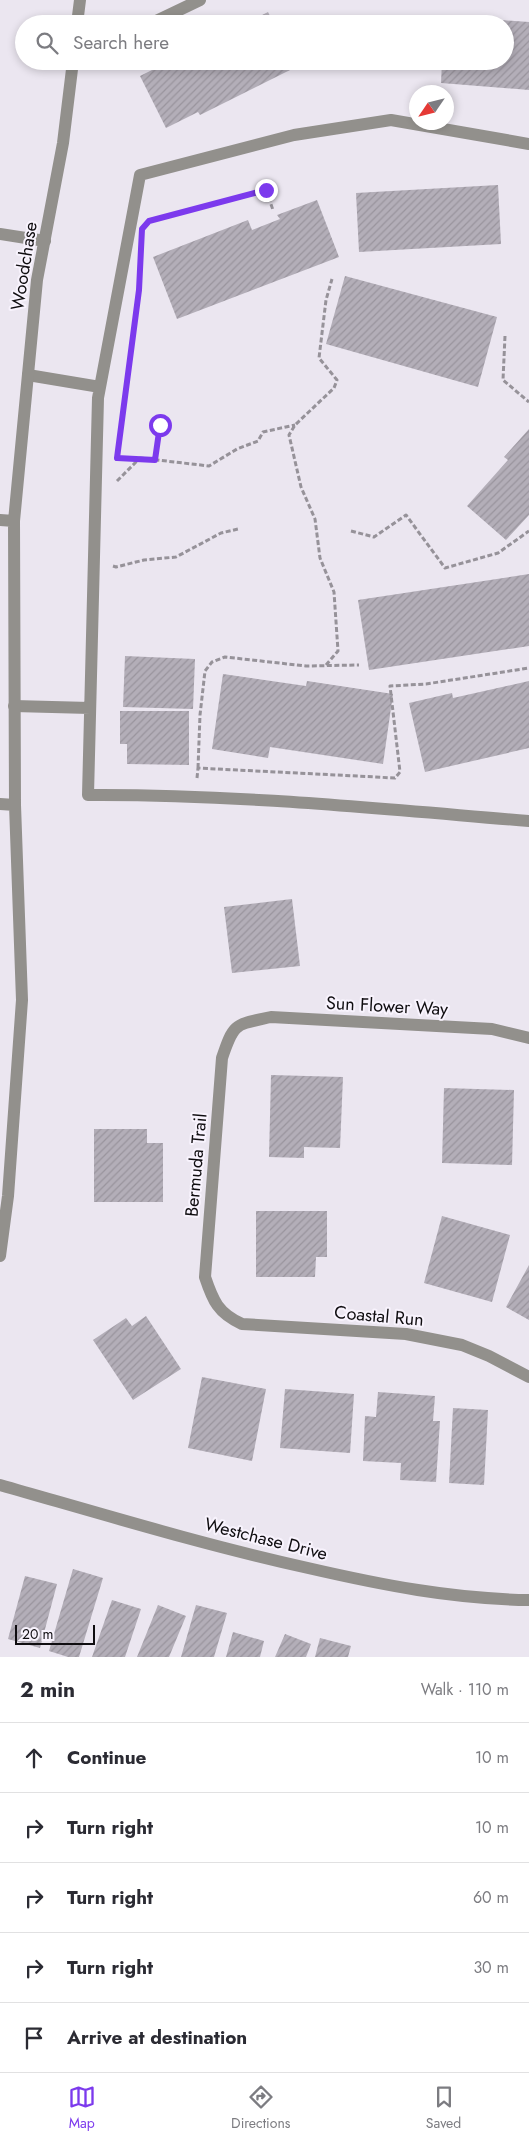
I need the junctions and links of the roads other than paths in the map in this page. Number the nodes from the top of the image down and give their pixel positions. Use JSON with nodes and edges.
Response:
{"nodes":[{"id":1,"x":80,"y":0,"type":"edge"},
{"id":2,"x":200,"y":0,"type":"edge"},
{"id":3,"x":79,"y":15,"type":"edge"},
{"id":4,"x":169,"y":15,"type":"edge"},
{"id":5,"x":72,"y":70,"type":"edge"},
{"id":6,"x":529,"y":144,"type":"edge"},
{"id":7,"x":0,"y":234,"type":"edge"},
{"id":8,"x":45,"y":241,"type":"junction"},
{"id":9,"x":28,"y":375,"type":"junction"},
{"id":10,"x":100,"y":387,"type":"junction"},
{"id":11,"x":0,"y":520,"type":"edge"},
{"id":12,"x":14,"y":522,"type":"junction"},
{"id":13,"x":14,"y":706,"type":"junction"},
{"id":14,"x":90,"y":708,"type":"junction"},
{"id":15,"x":0,"y":804,"type":"edge"},
{"id":16,"x":15,"y":806,"type":"junction"},
{"id":17,"x":529,"y":820,"type":"edge"},
{"id":18,"x":242,"y":1024,"type":"joint"},
{"id":19,"x":529,"y":1038,"type":"edge"},
{"id":20,"x":4,"y":1196,"type":"edge"},
{"id":21,"x":1,"y":1249,"type":"edge"},
{"id":22,"x":222,"y":1312,"type":"joint"},
{"id":23,"x":529,"y":1377,"type":"edge"},
{"id":24,"x":0,"y":1485,"type":"edge"},
{"id":25,"x":529,"y":1600,"type":"edge"}],
"edges":[{"from":1,"to":3,"type":"street"},
{"from":2,"to":4,"type":"street"},
{"from":5,"to":8,"type":"street","name":"Woodchase"},
{"from":6,"to":10,"type":"street"},
{"from":7,"to":8,"type":"street"},
{"from":8,"to":9,"type":"street","name":"Woodchase"},
{"from":9,"to":10,"type":"street"},
{"from":9,"to":12,"type":"street","name":"Woodchase"},
{"from":10,"to":14,"type":"street"},
{"from":11,"to":12,"type":"street"},
{"from":12,"to":13,"type":"street","name":"Woodchase"},
{"from":13,"to":14,"type":"street"},
{"from":13,"to":16,"type":"street","name":"Woodchase"},
{"from":14,"to":17,"type":"street"},
{"from":15,"to":16,"type":"street"},
{"from":16,"to":20,"type":"street","name":"Woodchase"},
{"from":18,"to":19,"type":"street","name":"Sun Flower Way"},
{"from":18,"to":22,"type":"street","name":"Bermuda Trail"},
{"from":20,"to":21,"type":"street","name":"Woodchase"},
{"from":22,"to":23,"type":"street","name":"Coastal Run"},
{"from":24,"to":25,"type":"street","name":"Westchase Drive"}]}
